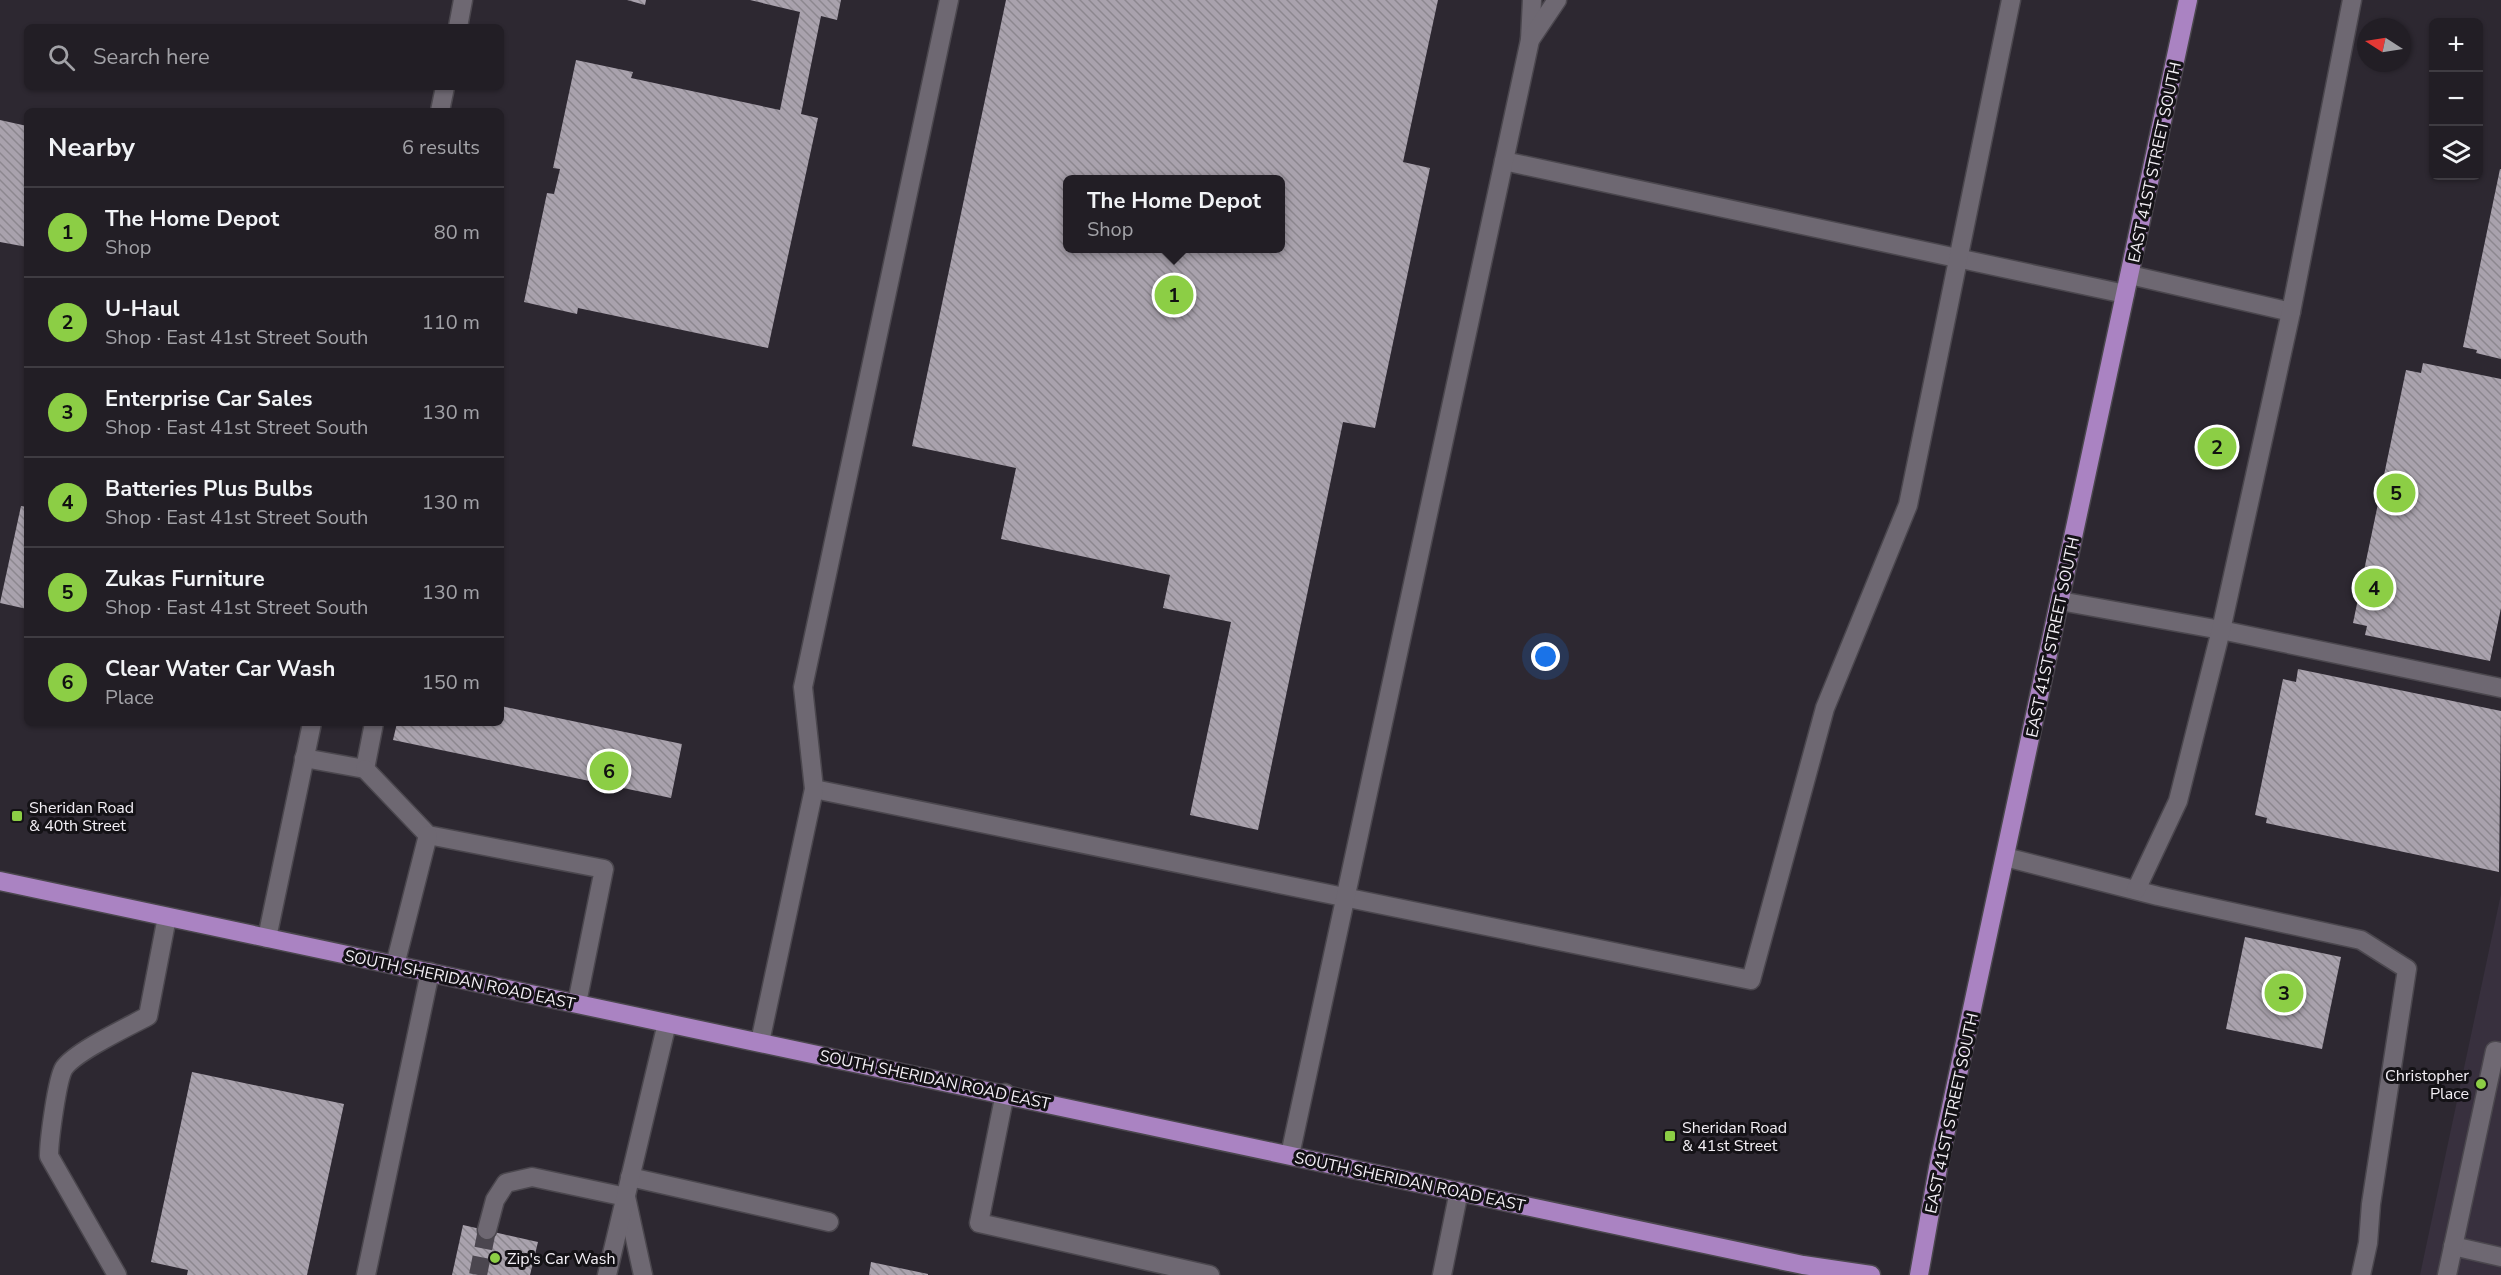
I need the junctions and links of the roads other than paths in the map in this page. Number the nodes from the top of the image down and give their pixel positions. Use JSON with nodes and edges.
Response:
{"nodes":[{"id":1,"x":464,"y":0,"type":"edge"},
{"id":2,"x":949,"y":0,"type":"edge"},
{"id":3,"x":1532,"y":0,"type":"edge"},
{"id":4,"x":1557,"y":0,"type":"edge"},
{"id":5,"x":2011,"y":0,"type":"edge"},
{"id":6,"x":2188,"y":0,"type":"edge"},
{"id":7,"x":2352,"y":0,"type":"edge"},
{"id":8,"x":459,"y":24,"type":"edge"},
{"id":9,"x":1530,"y":40,"type":"junction"},
{"id":10,"x":444,"y":90,"type":"edge"},
{"id":11,"x":441,"y":108,"type":"edge"},
{"id":12,"x":1504,"y":161,"type":"junction"},
{"id":13,"x":1959,"y":258,"type":"junction"},
{"id":14,"x":2130,"y":275,"type":"junction"},
{"id":15,"x":2125,"y":294,"type":"junction"},
{"id":16,"x":2291,"y":312,"type":"junction"},
{"id":17,"x":2060,"y":601,"type":"junction"},
{"id":18,"x":2221,"y":630,"type":"junction"},
{"id":19,"x":2501,"y":688,"type":"edge"},
{"id":20,"x":311,"y":726,"type":"edge"},
{"id":21,"x":373,"y":726,"type":"edge"},
{"id":22,"x":304,"y":758,"type":"junction"},
{"id":23,"x":364,"y":770,"type":"junction"},
{"id":24,"x":814,"y":789,"type":"junction"},
{"id":25,"x":428,"y":835,"type":"junction"},
{"id":26,"x":2005,"y":857,"type":"junction"},
{"id":27,"x":0,"y":881,"type":"edge"},
{"id":28,"x":2136,"y":890,"type":"junction"},
{"id":29,"x":1345,"y":898,"type":"junction"},
{"id":30,"x":167,"y":917,"type":"junction"},
{"id":31,"x":267,"y":938,"type":"junction"},
{"id":32,"x":395,"y":965,"type":"junction"},
{"id":33,"x":430,"y":972,"type":"junction"},
{"id":34,"x":577,"y":1003,"type":"junction"},
{"id":35,"x":667,"y":1023,"type":"junction"},
{"id":36,"x":760,"y":1042,"type":"junction"},
{"id":37,"x":2498,"y":1052,"type":"edge"},
{"id":38,"x":1005,"y":1093,"type":"junction"},
{"id":39,"x":1290,"y":1155,"type":"junction"},
{"id":40,"x":630,"y":1178,"type":"junction"},
{"id":41,"x":1459,"y":1191,"type":"junction"},
{"id":42,"x":626,"y":1197,"type":"junction"},
{"id":43,"x":829,"y":1222,"type":"dead end"},
{"id":44,"x":487,"y":1230,"type":"tunnel mouth"},
{"id":45,"x":2452,"y":1246,"type":"junction"},
{"id":46,"x":2501,"y":1257,"type":"edge"},
{"id":47,"x":117,"y":1275,"type":"edge"},
{"id":48,"x":366,"y":1275,"type":"edge"},
{"id":49,"x":607,"y":1275,"type":"edge"},
{"id":50,"x":643,"y":1275,"type":"edge"},
{"id":51,"x":1210,"y":1275,"type":"edge"},
{"id":52,"x":1442,"y":1275,"type":"edge"},
{"id":53,"x":1871,"y":1275,"type":"edge"},
{"id":54,"x":1919,"y":1275,"type":"edge"},
{"id":55,"x":2361,"y":1275,"type":"edge"},
{"id":56,"x":2447,"y":1275,"type":"edge"}],
"edges":[{"from":1,"to":8,"type":"street"},
{"from":2,"to":24,"type":"street"},
{"from":3,"to":9,"type":"street"},
{"from":4,"to":9,"type":"street"},
{"from":5,"to":13,"type":"street"},
{"from":6,"to":14,"type":"main road","name":"EAST 41ST STREET SOUTH"},
{"from":7,"to":16,"type":"street"},
{"from":9,"to":12,"type":"street"},
{"from":10,"to":11,"type":"street"},
{"from":12,"to":13,"type":"street"},
{"from":12,"to":29,"type":"street"},
{"from":13,"to":15,"type":"street"},
{"from":13,"to":29,"type":"street"},
{"from":14,"to":15,"type":"main road","name":"EAST 41ST STREET SOUTH"},
{"from":14,"to":16,"type":"street"},
{"from":15,"to":17,"type":"main road","name":"EAST 41ST STREET SOUTH"},
{"from":16,"to":18,"type":"street"},
{"from":17,"to":18,"type":"street"},
{"from":17,"to":26,"type":"main road","name":"EAST 41ST STREET SOUTH"},
{"from":18,"to":19,"type":"street"},
{"from":18,"to":28,"type":"street"},
{"from":20,"to":22,"type":"street"},
{"from":21,"to":23,"type":"street"},
{"from":22,"to":23,"type":"street"},
{"from":22,"to":31,"type":"street"},
{"from":23,"to":25,"type":"street"},
{"from":24,"to":29,"type":"street"},
{"from":24,"to":36,"type":"street"},
{"from":25,"to":32,"type":"street"},
{"from":25,"to":34,"type":"street"},
{"from":26,"to":28,"type":"street"},
{"from":26,"to":54,"type":"main road","name":"EAST 41ST STREET SOUTH"},
{"from":27,"to":30,"type":"main road","name":"SOUTH SHERIDAN ROAD EAST"},
{"from":28,"to":55,"type":"street"},
{"from":29,"to":39,"type":"street"},
{"from":30,"to":31,"type":"main road","name":"SOUTH SHERIDAN ROAD EAST"},
{"from":30,"to":47,"type":"street"},
{"from":31,"to":32,"type":"main road","name":"SOUTH SHERIDAN ROAD EAST"},
{"from":32,"to":33,"type":"main road","name":"SOUTH SHERIDAN ROAD EAST"},
{"from":33,"to":34,"type":"main road","name":"SOUTH SHERIDAN ROAD EAST"},
{"from":33,"to":48,"type":"street"},
{"from":34,"to":35,"type":"main road","name":"SOUTH SHERIDAN ROAD EAST"},
{"from":35,"to":36,"type":"main road","name":"SOUTH SHERIDAN ROAD EAST"},
{"from":35,"to":40,"type":"street"},
{"from":36,"to":38,"type":"main road","name":"SOUTH SHERIDAN ROAD EAST"},
{"from":37,"to":45,"type":"street"},
{"from":38,"to":39,"type":"main road","name":"SOUTH SHERIDAN ROAD EAST"},
{"from":38,"to":51,"type":"street"},
{"from":39,"to":41,"type":"main road","name":"SOUTH SHERIDAN ROAD EAST"},
{"from":40,"to":42,"type":"street"},
{"from":40,"to":43,"type":"street"},
{"from":41,"to":52,"type":"street"},
{"from":41,"to":53,"type":"main road","name":"SOUTH SHERIDAN ROAD EAST"},
{"from":42,"to":44,"type":"street"},
{"from":42,"to":49,"type":"street"},
{"from":42,"to":50,"type":"street"},
{"from":45,"to":46,"type":"street"},
{"from":45,"to":56,"type":"street"}]}
